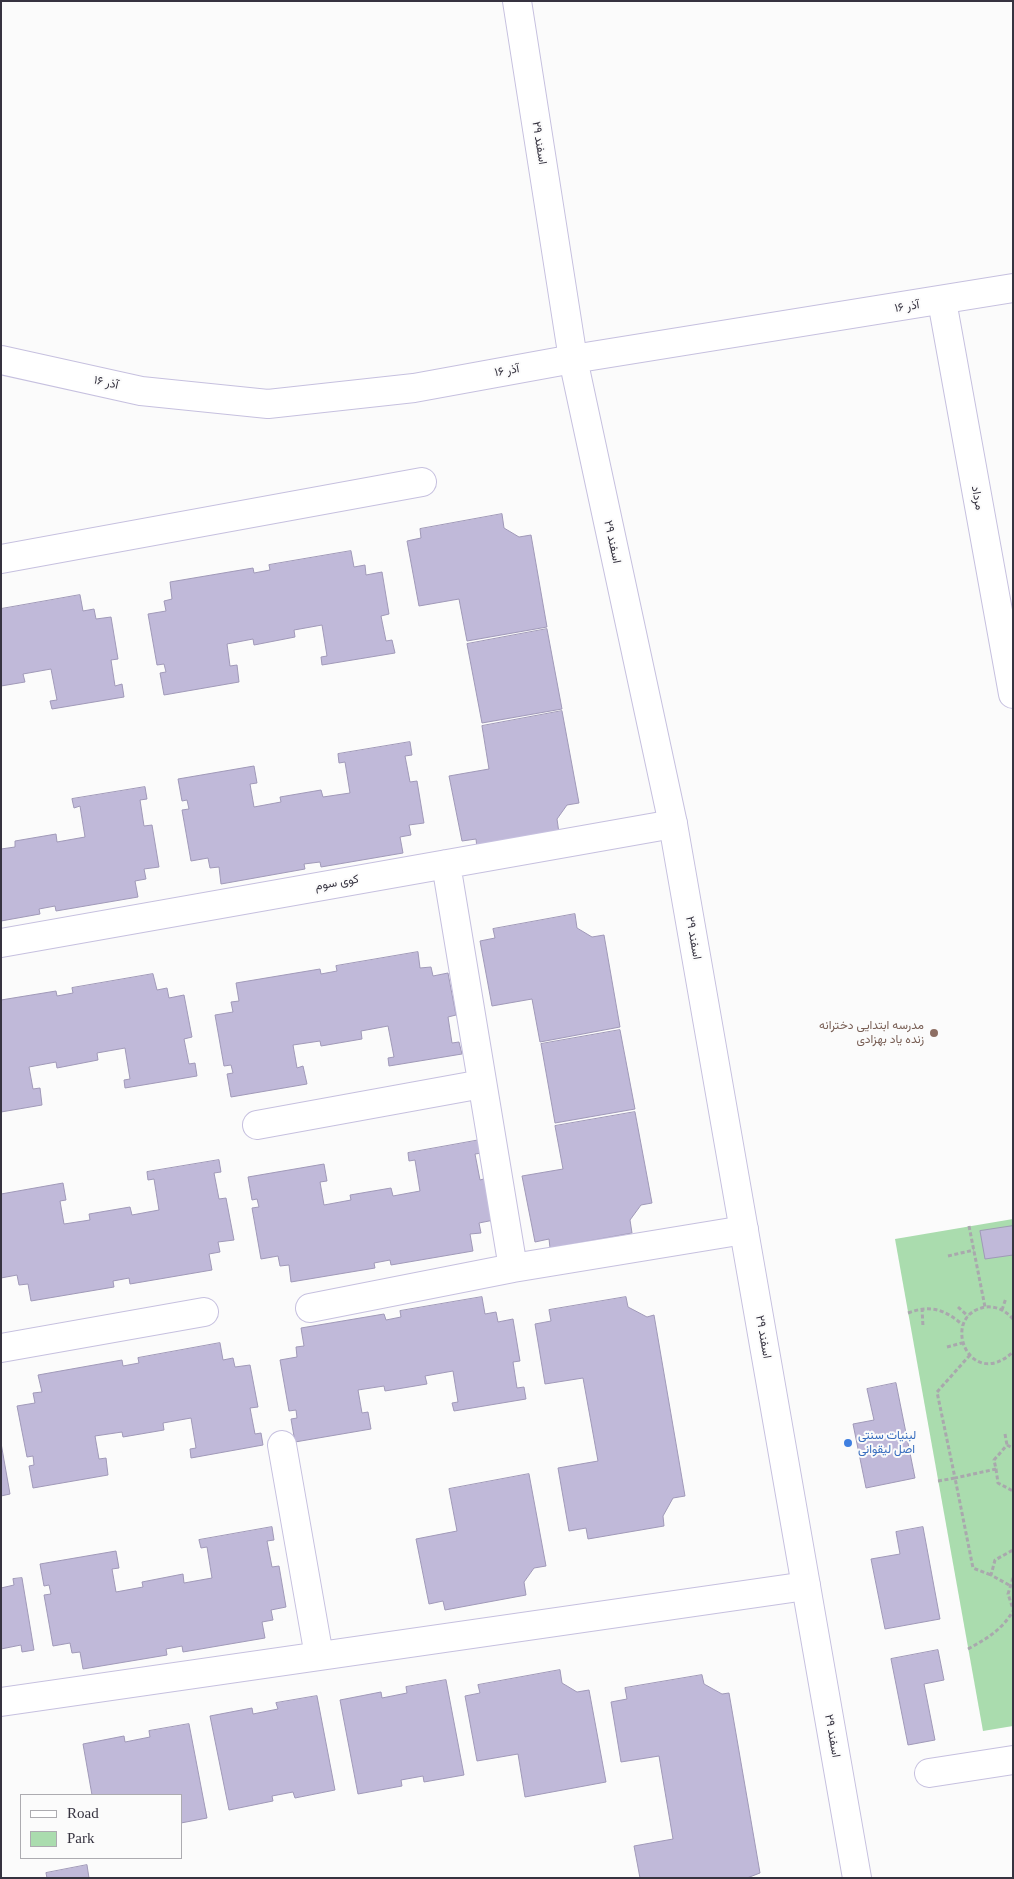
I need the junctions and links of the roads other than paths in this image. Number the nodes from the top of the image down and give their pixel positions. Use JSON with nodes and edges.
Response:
{"nodes":[{"id":1,"x":517,"y":1,"type":"edge"},
{"id":2,"x":1013,"y":288,"type":"edge"},
{"id":3,"x":942,"y":301,"type":"junction"},
{"id":4,"x":1,"y":360,"type":"edge"},
{"id":5,"x":573,"y":360,"type":"junction"},
{"id":6,"x":422,"y":482,"type":"dead end"},
{"id":7,"x":1,"y":559,"type":"edge"},
{"id":8,"x":1013,"y":694,"type":"edge"},
{"id":9,"x":673,"y":824,"type":"junction"},
{"id":10,"x":446,"y":864,"type":"junction"},
{"id":11,"x":1,"y":943,"type":"edge"},
{"id":12,"x":482,"y":1084,"type":"junction"},
{"id":13,"x":257,"y":1125,"type":"dead end"},
{"id":14,"x":744,"y":1230,"type":"junction"},
{"id":15,"x":513,"y":1268,"type":"junction"},
{"id":16,"x":310,"y":1308,"type":"dead end"},
{"id":17,"x":204,"y":1312,"type":"dead end"},
{"id":18,"x":1,"y":1348,"type":"edge"},
{"id":19,"x":282,"y":1445,"type":"dead end"},
{"id":20,"x":806,"y":1586,"type":"junction"},
{"id":21,"x":319,"y":1656,"type":"junction"},
{"id":22,"x":1,"y":1702,"type":"edge"},
{"id":23,"x":1013,"y":1760,"type":"edge"},
{"id":24,"x":929,"y":1773,"type":"dead end"},
{"id":25,"x":857,"y":1878,"type":"edge"}],
"edges":[{"from":1,"to":5,"type":"street","name":"۲۹ اسفند"},
{"from":2,"to":3,"type":"street","name":"۱۶ آذر"},
{"from":3,"to":5,"type":"street","name":"۱۶ آذر"},
{"from":3,"to":8,"type":"street","name":"مرداد"},
{"from":4,"to":5,"type":"street","name":"۱۶ آذر"},
{"from":5,"to":9,"type":"street","name":"۲۹ اسفند"},
{"from":6,"to":7,"type":"street"},
{"from":9,"to":10,"type":"street","name":"کوی سوم"},
{"from":9,"to":14,"type":"street","name":"۲۹ اسفند"},
{"from":10,"to":11,"type":"street","name":"کوی سوم"},
{"from":10,"to":12,"type":"street"},
{"from":12,"to":13,"type":"street"},
{"from":12,"to":15,"type":"street"},
{"from":14,"to":15,"type":"street"},
{"from":14,"to":20,"type":"street","name":"۲۹ اسفند"},
{"from":15,"to":16,"type":"street"},
{"from":17,"to":18,"type":"street"},
{"from":19,"to":21,"type":"street"},
{"from":20,"to":21,"type":"street"},
{"from":20,"to":25,"type":"street","name":"۲۹ اسفند"},
{"from":21,"to":22,"type":"street"},
{"from":23,"to":24,"type":"street"}]}
